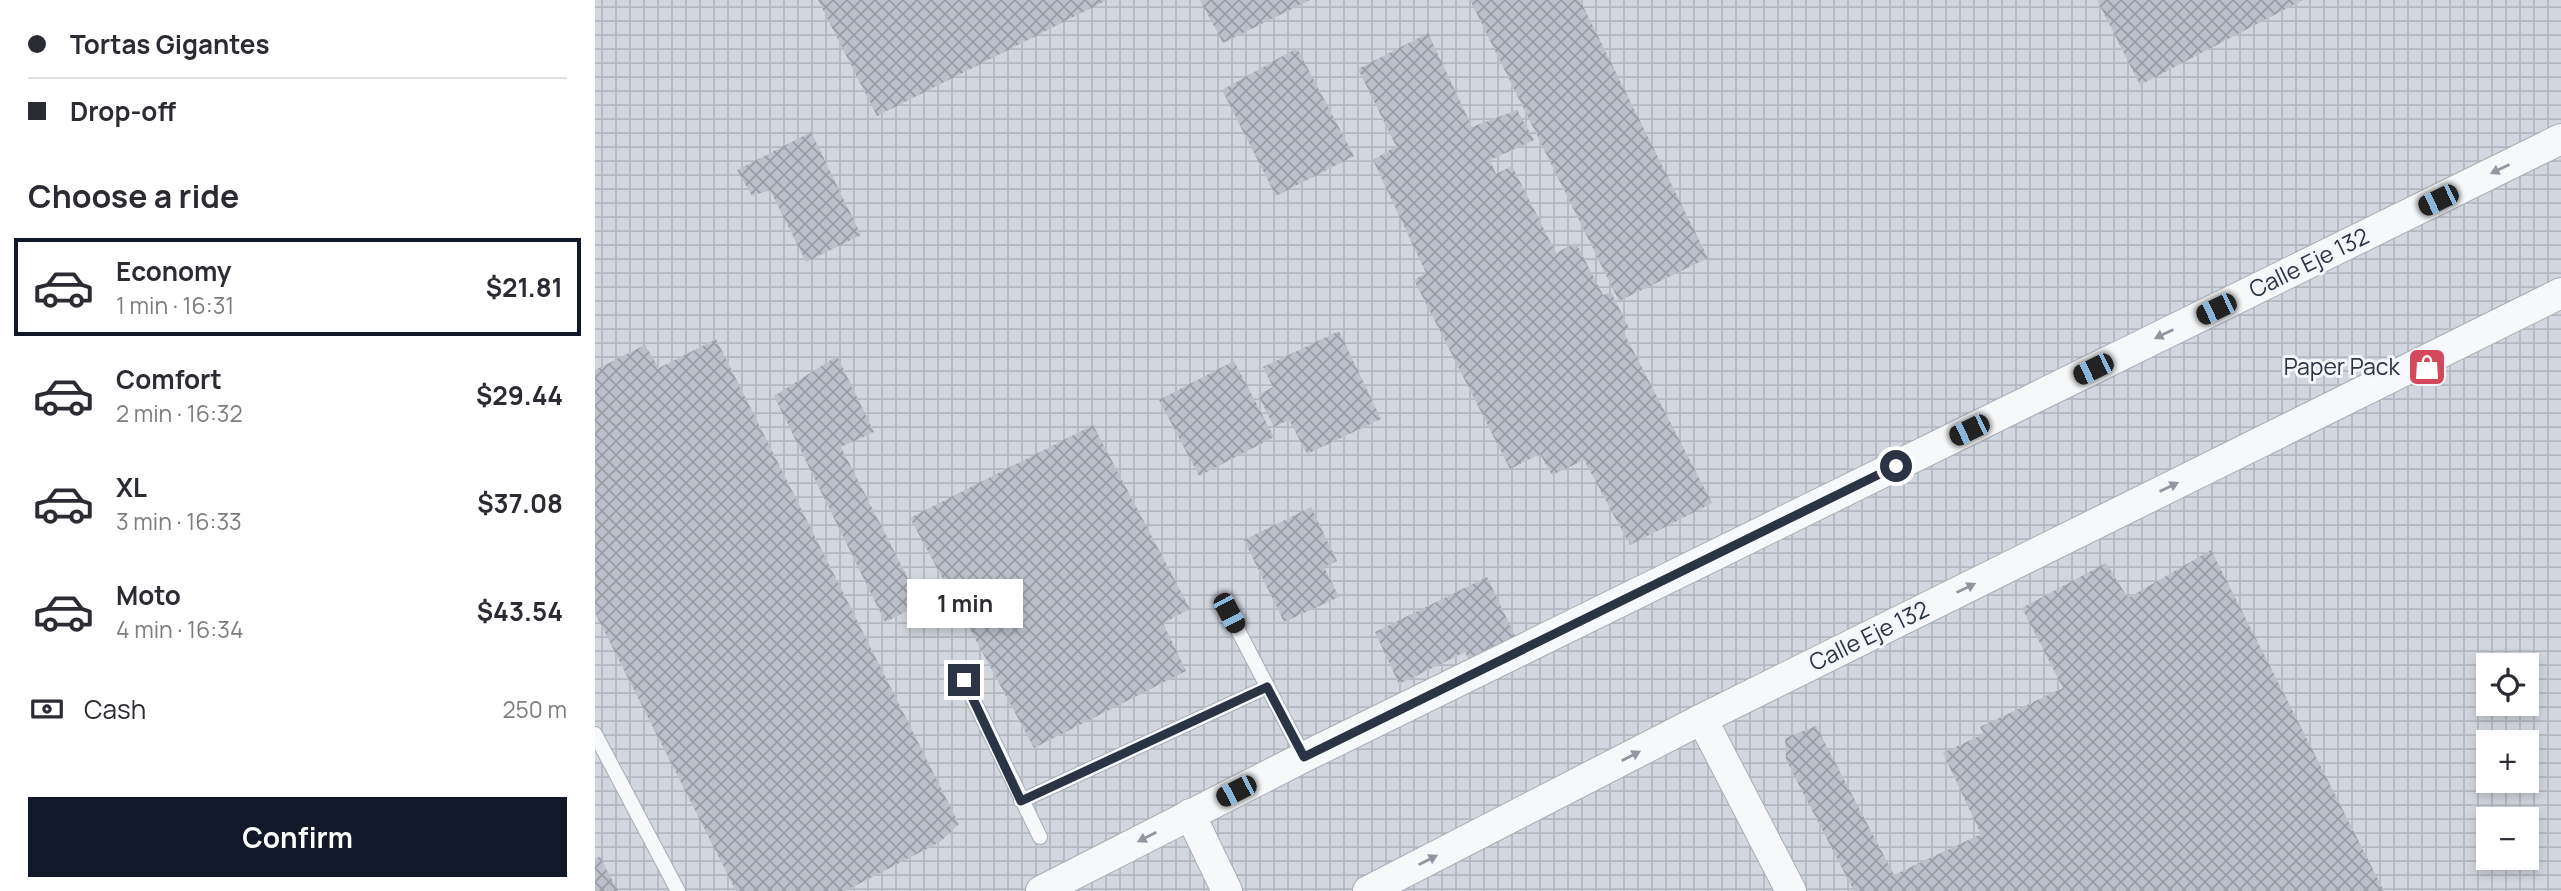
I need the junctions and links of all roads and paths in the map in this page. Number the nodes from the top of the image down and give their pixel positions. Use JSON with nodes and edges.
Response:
{"nodes":[{"id":1,"x":2561,"y":139,"type":"edge"},
{"id":2,"x":2561,"y":293,"type":"edge"},
{"id":3,"x":1229,"y":613,"type":"dead end"},
{"id":4,"x":964,"y":680,"type":"dead end"},
{"id":5,"x":1267,"y":687,"type":"junction"},
{"id":6,"x":1702,"y":719,"type":"junction"},
{"id":7,"x":595,"y":734,"type":"edge"},
{"id":8,"x":1304,"y":757,"type":"junction"},
{"id":9,"x":1021,"y":801,"type":"junction"},
{"id":10,"x":1190,"y":814,"type":"junction"},
{"id":11,"x":1040,"y":837,"type":"dead end"},
{"id":12,"x":678,"y":891,"type":"edge"},
{"id":13,"x":1041,"y":891,"type":"edge"},
{"id":14,"x":1227,"y":891,"type":"edge"},
{"id":15,"x":1368,"y":891,"type":"edge"},
{"id":16,"x":1791,"y":891,"type":"edge"}],
"edges":[{"from":1,"to":8,"type":"street","name":"Calle Eje 132","one_way":true},
{"from":6,"to":2,"type":"street","name":"Calle Eje 132","one_way":true},
{"from":3,"to":5,"type":"lane"},
{"from":4,"to":9,"type":"lane"},
{"from":5,"to":8,"type":"lane"},
{"from":5,"to":9,"type":"lane"},
{"from":15,"to":6,"type":"street","name":"Calle Eje 132","one_way":true},
{"from":6,"to":16,"type":"street"},
{"from":7,"to":12,"type":"lane"},
{"from":8,"to":10,"type":"street","name":"Calle Eje 132"},
{"from":9,"to":11,"type":"lane"},
{"from":10,"to":13,"type":"street","name":"Calle Eje 132","one_way":true},
{"from":10,"to":14,"type":"street"}]}
